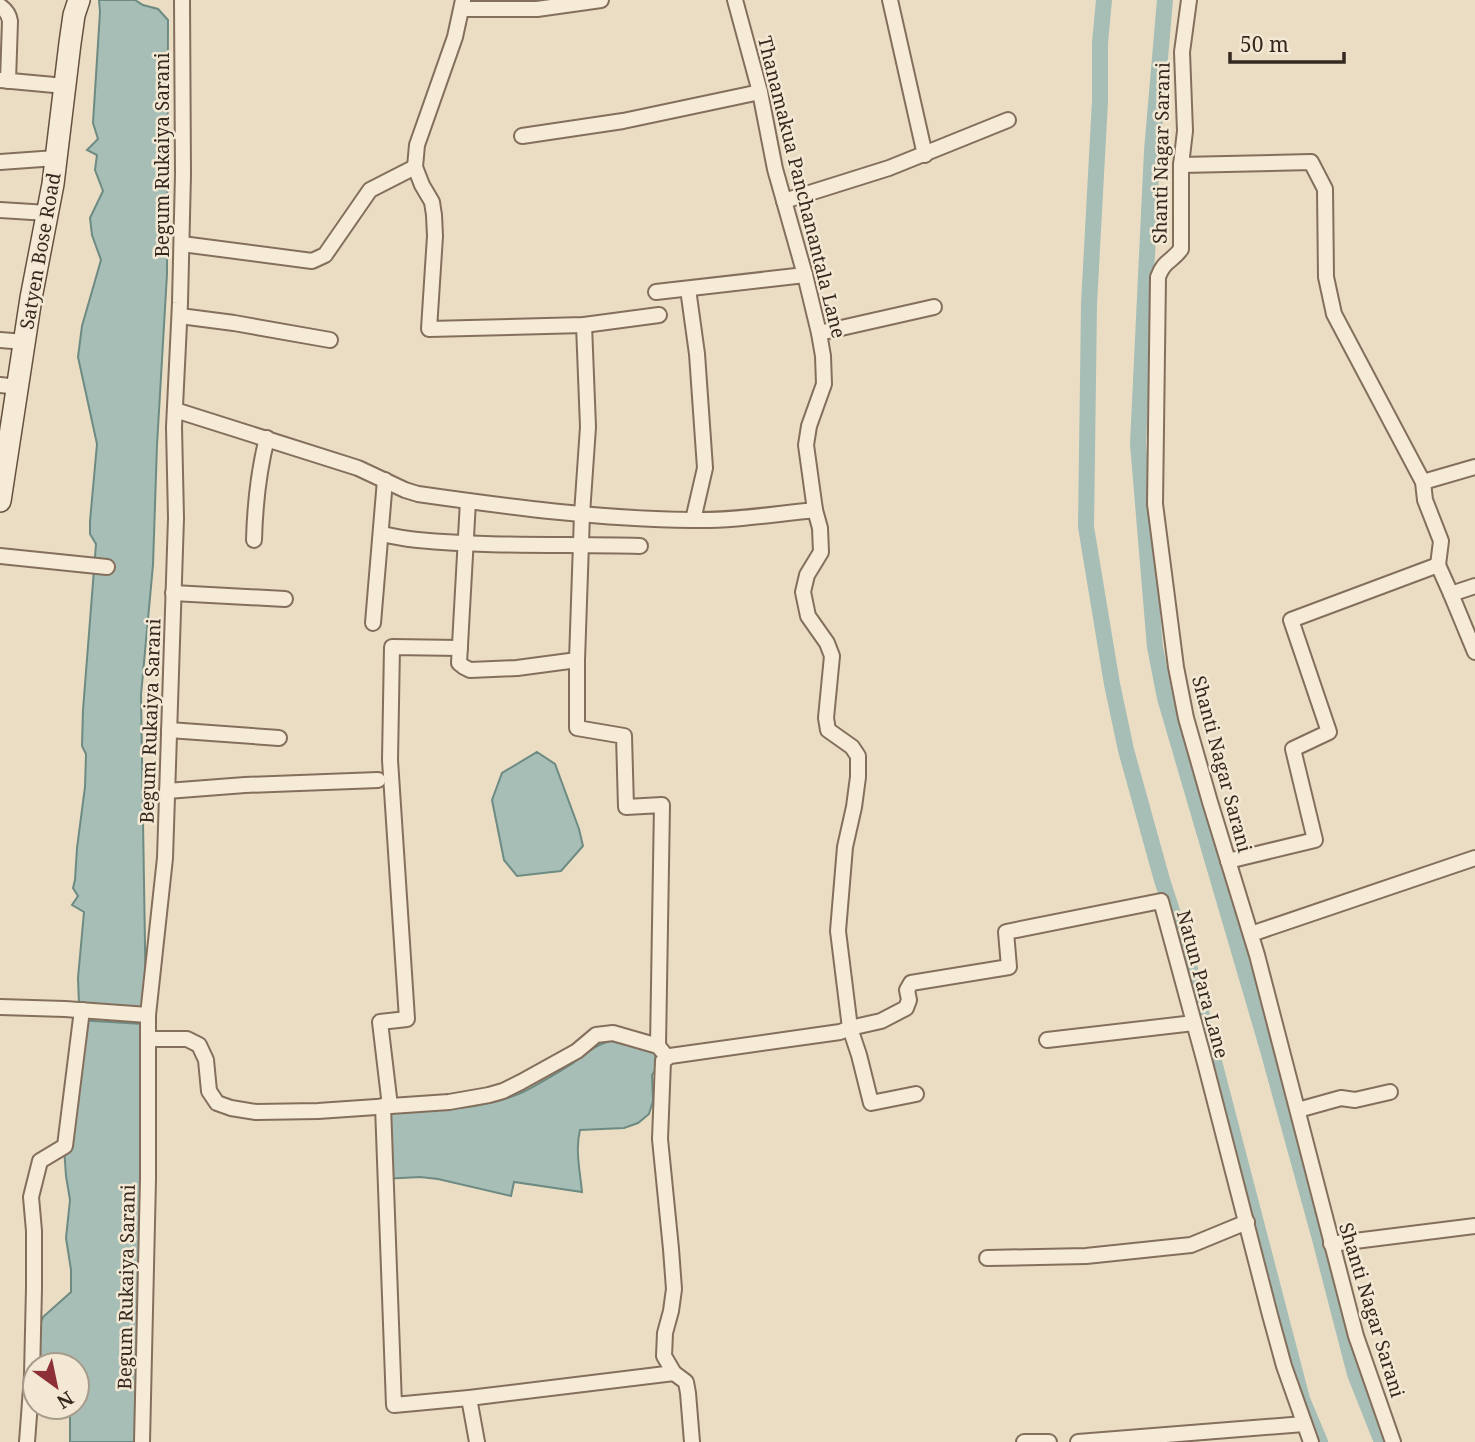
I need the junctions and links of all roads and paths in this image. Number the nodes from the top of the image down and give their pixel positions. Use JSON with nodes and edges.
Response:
{"nodes":[{"id":1,"x":79,"y":0,"type":"edge"},
{"id":2,"x":182,"y":0,"type":"edge"},
{"id":3,"x":601,"y":0,"type":"edge"},
{"id":4,"x":735,"y":0,"type":"edge"},
{"id":5,"x":890,"y":0,"type":"edge"},
{"id":6,"x":1189,"y":0,"type":"edge"},
{"id":7,"x":463,"y":4,"type":"edge"},
{"id":8,"x":0,"y":6,"type":"edge"},
{"id":9,"x":4,"y":81,"type":"edge"},
{"id":10,"x":65,"y":86,"type":"junction"},
{"id":11,"x":760,"y":92,"type":"junction"},
{"id":12,"x":1008,"y":121,"type":"dead end"},
{"id":13,"x":522,"y":136,"type":"dead end"},
{"id":14,"x":925,"y":155,"type":"junction"},
{"id":15,"x":56,"y":158,"type":"junction"},
{"id":16,"x":0,"y":162,"type":"edge"},
{"id":17,"x":1181,"y":165,"type":"junction"},
{"id":18,"x":415,"y":167,"type":"junction"},
{"id":19,"x":784,"y":201,"type":"junction"},
{"id":20,"x":0,"y":210,"type":"edge"},
{"id":21,"x":48,"y":213,"type":"junction"},
{"id":22,"x":181,"y":244,"type":"junction"},
{"id":23,"x":805,"y":275,"type":"junction"},
{"id":24,"x":688,"y":289,"type":"junction"},
{"id":25,"x":656,"y":292,"type":"dead end"},
{"id":26,"x":934,"y":307,"type":"dead end"},
{"id":27,"x":659,"y":315,"type":"dead end"},
{"id":28,"x":180,"y":316,"type":"junction"},
{"id":29,"x":584,"y":325,"type":"junction"},
{"id":30,"x":819,"y":332,"type":"junction"},
{"id":31,"x":0,"y":340,"type":"edge"},
{"id":32,"x":330,"y":340,"type":"dead end"},
{"id":33,"x":25,"y":342,"type":"junction"},
{"id":34,"x":9,"y":386,"type":"edge"},
{"id":35,"x":175,"y":410,"type":"junction"},
{"id":36,"x":5,"y":433,"type":"edge"},
{"id":37,"x":267,"y":438,"type":"junction"},
{"id":38,"x":1475,"y":467,"type":"edge"},
{"id":39,"x":385,"y":480,"type":"junction"},
{"id":40,"x":1423,"y":482,"type":"junction"},
{"id":41,"x":1,"y":490,"type":"edge"},
{"id":42,"x":468,"y":501,"type":"junction"},
{"id":43,"x":815,"y":510,"type":"junction"},
{"id":44,"x":582,"y":514,"type":"junction"},
{"id":45,"x":693,"y":520,"type":"junction"},
{"id":46,"x":381,"y":534,"type":"junction"},
{"id":47,"x":254,"y":540,"type":"dead end"},
{"id":48,"x":466,"y":543,"type":"junction"},
{"id":49,"x":581,"y":545,"type":"junction"},
{"id":50,"x":640,"y":546,"type":"dead end"},
{"id":51,"x":0,"y":556,"type":"edge"},
{"id":52,"x":1438,"y":565,"type":"junction"},
{"id":53,"x":107,"y":567,"type":"dead end"},
{"id":54,"x":1475,"y":586,"type":"edge"},
{"id":55,"x":173,"y":593,"type":"junction"},
{"id":56,"x":1451,"y":594,"type":"junction"},
{"id":57,"x":285,"y":599,"type":"dead end"},
{"id":58,"x":373,"y":623,"type":"dead end"},
{"id":59,"x":460,"y":648,"type":"junction"},
{"id":60,"x":1475,"y":652,"type":"edge"},
{"id":61,"x":577,"y":660,"type":"junction"},
{"id":62,"x":169,"y":730,"type":"junction"},
{"id":63,"x":279,"y":738,"type":"dead end"},
{"id":64,"x":378,"y":780,"type":"dead end"},
{"id":65,"x":167,"y":791,"type":"junction"},
{"id":66,"x":1475,"y":858,"type":"edge"},
{"id":67,"x":1228,"y":861,"type":"junction"},
{"id":68,"x":1251,"y":934,"type":"junction"},
{"id":69,"x":0,"y":1007,"type":"edge"},
{"id":70,"x":82,"y":1010,"type":"junction"},
{"id":71,"x":148,"y":1015,"type":"junction"},
{"id":72,"x":1194,"y":1023,"type":"junction"},
{"id":73,"x":850,"y":1028,"type":"junction"},
{"id":74,"x":148,"y":1039,"type":"junction"},
{"id":75,"x":1046,"y":1040,"type":"dead end"},
{"id":76,"x":658,"y":1046,"type":"junction"},
{"id":77,"x":667,"y":1059,"type":"junction"},
{"id":78,"x":1390,"y":1092,"type":"dead end"},
{"id":79,"x":916,"y":1094,"type":"dead end"},
{"id":80,"x":387,"y":1106,"type":"junction"},
{"id":81,"x":1298,"y":1110,"type":"junction"},
{"id":82,"x":1247,"y":1222,"type":"junction"},
{"id":83,"x":1475,"y":1226,"type":"edge"},
{"id":84,"x":1331,"y":1244,"type":"junction"},
{"id":85,"x":987,"y":1258,"type":"dead end"},
{"id":86,"x":674,"y":1373,"type":"junction"},
{"id":87,"x":469,"y":1398,"type":"junction"},
{"id":88,"x":1304,"y":1424,"type":"junction"},
{"id":89,"x":27,"y":1442,"type":"edge"},
{"id":90,"x":142,"y":1442,"type":"edge"},
{"id":91,"x":477,"y":1442,"type":"edge"},
{"id":92,"x":692,"y":1442,"type":"edge"},
{"id":93,"x":1024,"y":1442,"type":"edge"},
{"id":94,"x":1049,"y":1442,"type":"edge"},
{"id":95,"x":1078,"y":1442,"type":"edge"},
{"id":96,"x":1311,"y":1442,"type":"edge"},
{"id":97,"x":1393,"y":1442,"type":"edge"}],
"edges":[{"from":1,"to":10,"type":"main road","name":"Satyen Bose Road"},
{"from":2,"to":22,"type":"street","name":"Begum Rukaiya Sarani"},
{"from":3,"to":7,"type":"street"},
{"from":4,"to":11,"type":"street","name":"Thanamakua Panchanantala Lane"},
{"from":5,"to":14,"type":"street"},
{"from":6,"to":17,"type":"street","name":"Shanti Nagar Sarani"},
{"from":7,"to":18,"type":"street"},
{"from":8,"to":9,"type":"street"},
{"from":9,"to":10,"type":"street"},
{"from":10,"to":15,"type":"main road","name":"Satyen Bose Road"},
{"from":11,"to":13,"type":"street"},
{"from":11,"to":19,"type":"street","name":"Thanamakua Panchanantala Lane"},
{"from":12,"to":14,"type":"street"},
{"from":14,"to":19,"type":"street"},
{"from":15,"to":16,"type":"street"},
{"from":15,"to":21,"type":"main road","name":"Satyen Bose Road"},
{"from":17,"to":40,"type":"street"},
{"from":17,"to":67,"type":"street","name":"Shanti Nagar Sarani"},
{"from":18,"to":22,"type":"street"},
{"from":18,"to":29,"type":"street"},
{"from":19,"to":23,"type":"street","name":"Thanamakua Panchanantala Lane"},
{"from":20,"to":21,"type":"street"},
{"from":21,"to":33,"type":"main road","name":"Satyen Bose Road"},
{"from":22,"to":28,"type":"street","name":"Begum Rukaiya Sarani"},
{"from":23,"to":24,"type":"street"},
{"from":23,"to":30,"type":"street","name":"Thanamakua Panchanantala Lane"},
{"from":24,"to":25,"type":"street"},
{"from":24,"to":45,"type":"street"},
{"from":26,"to":30,"type":"street"},
{"from":27,"to":29,"type":"street"},
{"from":28,"to":32,"type":"street"},
{"from":28,"to":35,"type":"street","name":"Begum Rukaiya Sarani"},
{"from":29,"to":44,"type":"street"},
{"from":30,"to":43,"type":"street","name":"Thanamakua Panchanantala Lane"},
{"from":31,"to":33,"type":"street"},
{"from":33,"to":34,"type":"main road","name":"Satyen Bose Road"},
{"from":34,"to":36,"type":"main road","name":"Satyen Bose Road"},
{"from":35,"to":37,"type":"street"},
{"from":35,"to":55,"type":"street","name":"Begum Rukaiya Sarani"},
{"from":36,"to":41,"type":"main road","name":"Satyen Bose Road"},
{"from":37,"to":39,"type":"street"},
{"from":37,"to":47,"type":"street"},
{"from":38,"to":40,"type":"street"},
{"from":39,"to":42,"type":"street"},
{"from":39,"to":46,"type":"street"},
{"from":40,"to":52,"type":"street"},
{"from":42,"to":44,"type":"street"},
{"from":42,"to":48,"type":"street"},
{"from":43,"to":45,"type":"street"},
{"from":43,"to":73,"type":"street","name":"Thanamakua Panchanantala Lane"},
{"from":44,"to":45,"type":"street"},
{"from":44,"to":49,"type":"street"},
{"from":46,"to":48,"type":"street"},
{"from":46,"to":58,"type":"street"},
{"from":48,"to":49,"type":"street"},
{"from":48,"to":59,"type":"street"},
{"from":49,"to":50,"type":"street"},
{"from":49,"to":61,"type":"street"},
{"from":51,"to":53,"type":"street"},
{"from":52,"to":56,"type":"street"},
{"from":52,"to":67,"type":"street"},
{"from":54,"to":56,"type":"street"},
{"from":55,"to":57,"type":"street"},
{"from":55,"to":62,"type":"street","name":"Begum Rukaiya Sarani"},
{"from":56,"to":60,"type":"street"},
{"from":59,"to":61,"type":"street"},
{"from":59,"to":80,"type":"street"},
{"from":61,"to":76,"type":"street"},
{"from":62,"to":63,"type":"street"},
{"from":62,"to":65,"type":"street","name":"Begum Rukaiya Sarani"},
{"from":64,"to":65,"type":"street"},
{"from":65,"to":71,"type":"street","name":"Begum Rukaiya Sarani"},
{"from":66,"to":68,"type":"street"},
{"from":67,"to":68,"type":"street","name":"Shanti Nagar Sarani"},
{"from":68,"to":81,"type":"street","name":"Shanti Nagar Sarani"},
{"from":69,"to":70,"type":"street"},
{"from":70,"to":71,"type":"street"},
{"from":70,"to":89,"type":"street"},
{"from":71,"to":74,"type":"street","name":"Begum Rukaiya Sarani"},
{"from":72,"to":73,"type":"street","name":"Natun Para Lane"},
{"from":72,"to":75,"type":"street"},
{"from":72,"to":82,"type":"street","name":"Natun Para Lane"},
{"from":73,"to":77,"type":"street"},
{"from":73,"to":79,"type":"street"},
{"from":74,"to":80,"type":"street"},
{"from":74,"to":90,"type":"street","name":"Begum Rukaiya Sarani"},
{"from":76,"to":77,"type":"street"},
{"from":76,"to":80,"type":"street"},
{"from":77,"to":86,"type":"street"},
{"from":78,"to":81,"type":"street"},
{"from":80,"to":87,"type":"street"},
{"from":81,"to":84,"type":"street","name":"Shanti Nagar Sarani"},
{"from":82,"to":85,"type":"street"},
{"from":82,"to":88,"type":"street","name":"Natun Para Lane"},
{"from":83,"to":84,"type":"street"},
{"from":84,"to":97,"type":"street","name":"Shanti Nagar Sarani"},
{"from":86,"to":87,"type":"street"},
{"from":86,"to":92,"type":"street"},
{"from":87,"to":91,"type":"street"},
{"from":88,"to":95,"type":"street"},
{"from":88,"to":96,"type":"street","name":"Natun Para Lane"},
{"from":93,"to":94,"type":"street"}]}
